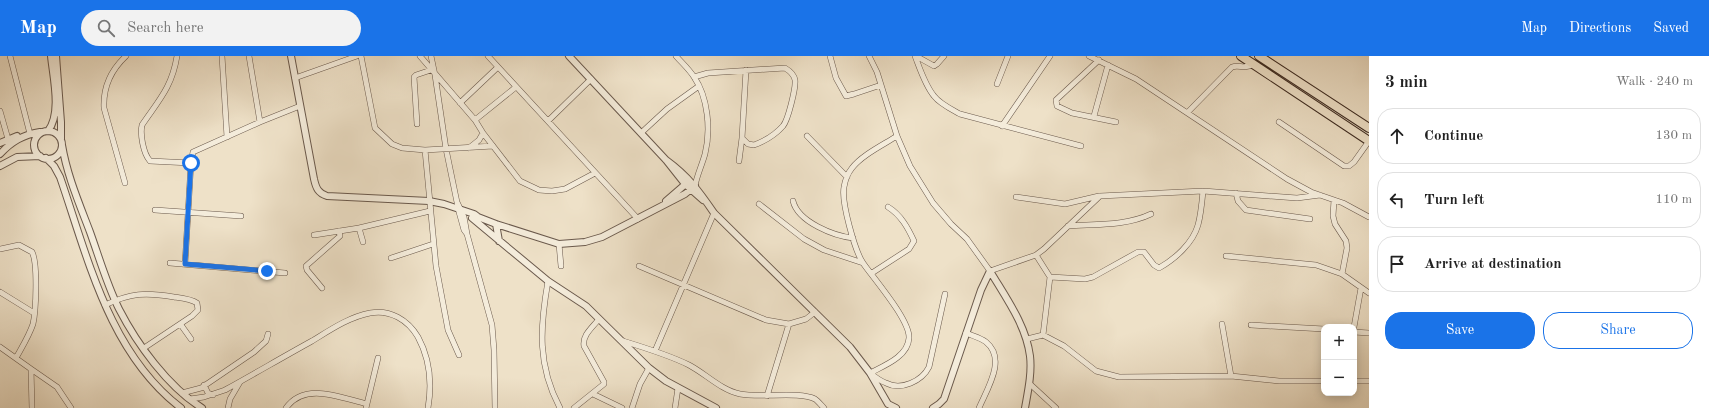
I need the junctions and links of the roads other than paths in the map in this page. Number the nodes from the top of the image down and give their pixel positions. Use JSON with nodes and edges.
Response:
{"nodes":[{"id":1,"x":10,"y":56,"type":"edge"},
{"id":2,"x":51,"y":56,"type":"edge"},
{"id":3,"x":56,"y":56,"type":"edge"},
{"id":4,"x":126,"y":56,"type":"edge"},
{"id":5,"x":177,"y":56,"type":"edge"},
{"id":6,"x":222,"y":56,"type":"edge"},
{"id":7,"x":249,"y":56,"type":"edge"},
{"id":8,"x":291,"y":56,"type":"edge"},
{"id":9,"x":357,"y":56,"type":"edge"},
{"id":10,"x":361,"y":56,"type":"edge"},
{"id":11,"x":420,"y":56,"type":"edge"},
{"id":12,"x":431,"y":56,"type":"edge"},
{"id":13,"x":488,"y":56,"type":"edge"},
{"id":14,"x":569,"y":56,"type":"edge"},
{"id":15,"x":676,"y":56,"type":"edge"},
{"id":16,"x":830,"y":56,"type":"edge"},
{"id":17,"x":869,"y":56,"type":"edge"},
{"id":18,"x":916,"y":56,"type":"edge"},
{"id":19,"x":944,"y":56,"type":"edge"},
{"id":20,"x":1008,"y":56,"type":"edge"},
{"id":21,"x":1050,"y":56,"type":"edge"},
{"id":22,"x":1089,"y":56,"type":"edge"},
{"id":23,"x":1240,"y":56,"type":"edge"},
{"id":24,"x":1260,"y":56,"type":"edge"},
{"id":25,"x":1098,"y":60,"type":"junction"},
{"id":26,"x":1253,"y":64,"type":"junction"},
{"id":27,"x":1108,"y":65,"type":"junction"},
{"id":28,"x":498,"y":67,"type":"junction"},
{"id":29,"x":431,"y":70,"type":"junction"},
{"id":30,"x":746,"y":70,"type":"junction"},
{"id":31,"x":436,"y":75,"type":"junction"},
{"id":32,"x":694,"y":77,"type":"junction"},
{"id":33,"x":295,"y":78,"type":"junction"},
{"id":34,"x":591,"y":79,"type":"junction"},
{"id":35,"x":997,"y":84,"type":"dead end"},
{"id":36,"x":881,"y":85,"type":"junction"},
{"id":37,"x":699,"y":86,"type":"junction"},
{"id":38,"x":516,"y":87,"type":"junction"},
{"id":39,"x":460,"y":103,"type":"junction"},
{"id":40,"x":300,"y":106,"type":"junction"},
{"id":41,"x":0,"y":110,"type":"edge"},
{"id":42,"x":1188,"y":112,"type":"junction"},
{"id":43,"x":1094,"y":116,"type":"junction"},
{"id":44,"x":475,"y":120,"type":"junction"},
{"id":45,"x":548,"y":121,"type":"junction"},
{"id":46,"x":260,"y":122,"type":"junction"},
{"id":47,"x":1116,"y":122,"type":"dead end"},
{"id":48,"x":1279,"y":122,"type":"dead end"},
{"id":49,"x":1359,"y":122,"type":"junction"},
{"id":50,"x":1369,"y":123,"type":"edge"},
{"id":51,"x":417,"y":124,"type":"dead end"},
{"id":52,"x":1002,"y":126,"type":"junction"},
{"id":53,"x":1369,"y":128,"type":"edge"},
{"id":54,"x":45,"y":131,"type":"junction"},
{"id":55,"x":483,"y":133,"type":"junction"},
{"id":56,"x":641,"y":133,"type":"junction"},
{"id":57,"x":30,"y":134,"type":"junction"},
{"id":58,"x":23,"y":136,"type":"junction"},
{"id":59,"x":807,"y":136,"type":"dead end"},
{"id":60,"x":897,"y":136,"type":"junction"},
{"id":61,"x":226,"y":137,"type":"junction"},
{"id":62,"x":742,"y":138,"type":"junction"},
{"id":63,"x":8,"y":139,"type":"junction"},
{"id":64,"x":1369,"y":141,"type":"edge"},
{"id":65,"x":61,"y":142,"type":"junction"},
{"id":66,"x":0,"y":143,"type":"edge"},
{"id":67,"x":493,"y":146,"type":"junction"},
{"id":68,"x":1081,"y":146,"type":"dead end"},
{"id":69,"x":468,"y":148,"type":"junction"},
{"id":70,"x":446,"y":149,"type":"junction"},
{"id":71,"x":425,"y":150,"type":"junction"},
{"id":72,"x":0,"y":154,"type":"edge"},
{"id":73,"x":43,"y":157,"type":"junction"},
{"id":74,"x":740,"y":161,"type":"dead end"},
{"id":75,"x":191,"y":163,"type":"junction"},
{"id":76,"x":0,"y":166,"type":"edge"},
{"id":77,"x":595,"y":173,"type":"junction"},
{"id":78,"x":847,"y":177,"type":"junction"},
{"id":79,"x":125,"y":183,"type":"dead end"},
{"id":80,"x":691,"y":184,"type":"junction"},
{"id":81,"x":1204,"y":191,"type":"junction"},
{"id":82,"x":1236,"y":193,"type":"junction"},
{"id":83,"x":1320,"y":195,"type":"junction"},
{"id":84,"x":1100,"y":196,"type":"junction"},
{"id":85,"x":1016,"y":197,"type":"dead end"},
{"id":86,"x":1334,"y":200,"type":"junction"},
{"id":87,"x":429,"y":201,"type":"junction"},
{"id":88,"x":793,"y":201,"type":"dead end"},
{"id":89,"x":759,"y":204,"type":"dead end"},
{"id":90,"x":888,"y":207,"type":"dead end"},
{"id":91,"x":460,"y":209,"type":"junction"},
{"id":92,"x":155,"y":210,"type":"dead end"},
{"id":93,"x":430,"y":212,"type":"junction"},
{"id":94,"x":188,"y":213,"type":"junction"},
{"id":95,"x":714,"y":213,"type":"junction"},
{"id":96,"x":1151,"y":214,"type":"dead end"},
{"id":97,"x":241,"y":216,"type":"dead end"},
{"id":98,"x":1369,"y":217,"type":"edge"},
{"id":99,"x":475,"y":218,"type":"junction"},
{"id":100,"x":1310,"y":218,"type":"dead end"},
{"id":101,"x":638,"y":219,"type":"junction"},
{"id":102,"x":494,"y":223,"type":"junction"},
{"id":103,"x":1068,"y":226,"type":"junction"},
{"id":104,"x":359,"y":228,"type":"junction"},
{"id":105,"x":339,"y":231,"type":"junction"},
{"id":106,"x":490,"y":233,"type":"junction"},
{"id":107,"x":314,"y":235,"type":"dead end"},
{"id":108,"x":853,"y":238,"type":"junction"},
{"id":109,"x":499,"y":241,"type":"junction"},
{"id":110,"x":363,"y":242,"type":"dead end"},
{"id":111,"x":433,"y":244,"type":"junction"},
{"id":112,"x":559,"y":244,"type":"junction"},
{"id":113,"x":0,"y":249,"type":"edge"},
{"id":114,"x":1036,"y":255,"type":"junction"},
{"id":115,"x":1226,"y":256,"type":"dead end"},
{"id":116,"x":391,"y":258,"type":"dead end"},
{"id":117,"x":170,"y":263,"type":"dead end"},
{"id":118,"x":863,"y":263,"type":"junction"},
{"id":119,"x":185,"y":264,"type":"junction"},
{"id":120,"x":561,"y":266,"type":"dead end"},
{"id":121,"x":639,"y":266,"type":"dead end"},
{"id":122,"x":990,"y":271,"type":"junction"},
{"id":123,"x":285,"y":273,"type":"dead end"},
{"id":124,"x":872,"y":273,"type":"junction"},
{"id":125,"x":1342,"y":274,"type":"junction"},
{"id":126,"x":1050,"y":277,"type":"junction"},
{"id":127,"x":548,"y":281,"type":"junction"},
{"id":128,"x":683,"y":286,"type":"junction"},
{"id":129,"x":322,"y":288,"type":"dead end"},
{"id":130,"x":1361,"y":288,"type":"junction"},
{"id":131,"x":0,"y":292,"type":"edge"},
{"id":132,"x":1369,"y":293,"type":"edge"},
{"id":133,"x":945,"y":294,"type":"dead end"},
{"id":134,"x":115,"y":300,"type":"junction"},
{"id":135,"x":105,"y":305,"type":"junction"},
{"id":136,"x":815,"y":312,"type":"junction"},
{"id":137,"x":34,"y":313,"type":"junction"},
{"id":138,"x":599,"y":319,"type":"junction"},
{"id":139,"x":789,"y":324,"type":"junction"},
{"id":140,"x":1222,"y":324,"type":"dead end"},
{"id":141,"x":1355,"y":324,"type":"edge"},
{"id":142,"x":181,"y":325,"type":"junction"},
{"id":143,"x":1251,"y":325,"type":"dead end"},
{"id":144,"x":1321,"y":329,"type":"edge"},
{"id":145,"x":1357,"y":332,"type":"edge"},
{"id":146,"x":966,"y":333,"type":"junction"},
{"id":147,"x":1369,"y":333,"type":"edge"},
{"id":148,"x":268,"y":334,"type":"dead end"},
{"id":149,"x":1043,"y":335,"type":"junction"},
{"id":150,"x":191,"y":339,"type":"dead end"},
{"id":151,"x":1027,"y":339,"type":"junction"},
{"id":152,"x":623,"y":341,"type":"junction"},
{"id":153,"x":0,"y":347,"type":"edge"},
{"id":154,"x":144,"y":348,"type":"junction"},
{"id":155,"x":655,"y":351,"type":"junction"},
{"id":156,"x":459,"y":355,"type":"dead end"},
{"id":157,"x":16,"y":358,"type":"junction"},
{"id":158,"x":378,"y":358,"type":"dead end"},
{"id":159,"x":649,"y":368,"type":"junction"},
{"id":160,"x":31,"y":369,"type":"junction"},
{"id":161,"x":870,"y":373,"type":"junction"},
{"id":162,"x":1231,"y":376,"type":"junction"},
{"id":163,"x":240,"y":381,"type":"junction"},
{"id":164,"x":1321,"y":381,"type":"edge"},
{"id":165,"x":1357,"y":381,"type":"edge"},
{"id":166,"x":1369,"y":382,"type":"edge"},
{"id":167,"x":1030,"y":384,"type":"junction"},
{"id":168,"x":204,"y":385,"type":"junction"},
{"id":169,"x":678,"y":388,"type":"junction"},
{"id":170,"x":182,"y":393,"type":"junction"},
{"id":171,"x":593,"y":394,"type":"junction"},
{"id":172,"x":213,"y":395,"type":"junction"},
{"id":173,"x":768,"y":396,"type":"junction"},
{"id":174,"x":190,"y":399,"type":"junction"},
{"id":175,"x":366,"y":406,"type":"edge"},
{"id":176,"x":889,"y":406,"type":"edge"},
{"id":177,"x":32,"y":408,"type":"edge"},
{"id":178,"x":71,"y":408,"type":"edge"},
{"id":179,"x":181,"y":408,"type":"edge"},
{"id":180,"x":202,"y":408,"type":"edge"},
{"id":181,"x":228,"y":408,"type":"edge"},
{"id":182,"x":286,"y":408,"type":"edge"},
{"id":183,"x":428,"y":408,"type":"edge"},
{"id":184,"x":495,"y":408,"type":"edge"},
{"id":185,"x":560,"y":408,"type":"edge"},
{"id":186,"x":574,"y":408,"type":"edge"},
{"id":187,"x":622,"y":408,"type":"edge"},
{"id":188,"x":632,"y":408,"type":"edge"},
{"id":189,"x":675,"y":408,"type":"edge"},
{"id":190,"x":716,"y":408,"type":"edge"},
{"id":191,"x":824,"y":408,"type":"edge"},
{"id":192,"x":896,"y":408,"type":"edge"},
{"id":193,"x":933,"y":408,"type":"edge"},
{"id":194,"x":979,"y":408,"type":"edge"},
{"id":195,"x":1025,"y":408,"type":"edge"},
{"id":196,"x":1056,"y":408,"type":"edge"}],
"edges":[{"from":1,"to":57,"type":"street"},
{"from":2,"to":54,"type":"street"},
{"from":3,"to":65,"type":"street"},
{"from":4,"to":79,"type":"street"},
{"from":5,"to":75,"type":"street"},
{"from":6,"to":61,"type":"street"},
{"from":7,"to":46,"type":"street"},
{"from":8,"to":33,"type":"street"},
{"from":9,"to":33,"type":"street"},
{"from":10,"to":71,"type":"street"},
{"from":11,"to":29,"type":"street"},
{"from":12,"to":31,"type":"street"},
{"from":13,"to":28,"type":"street"},
{"from":14,"to":34,"type":"street"},
{"from":15,"to":32,"type":"street"},
{"from":16,"to":36,"type":"street"},
{"from":17,"to":36,"type":"street"},
{"from":18,"to":19,"type":"street"},
{"from":18,"to":52,"type":"street"},
{"from":20,"to":35,"type":"street"},
{"from":21,"to":52,"type":"street"},
{"from":22,"to":25,"type":"street"},
{"from":23,"to":26,"type":"main road"},
{"from":24,"to":49,"type":"main road"},
{"from":25,"to":27,"type":"street"},
{"from":25,"to":43,"type":"street"},
{"from":26,"to":42,"type":"street"},
{"from":26,"to":64,"type":"main road"},
{"from":27,"to":42,"type":"street"},
{"from":27,"to":43,"type":"street"},
{"from":28,"to":38,"type":"street"},
{"from":28,"to":39,"type":"street"},
{"from":29,"to":31,"type":"street"},
{"from":29,"to":51,"type":"street"},
{"from":30,"to":32,"type":"street"},
{"from":30,"to":62,"type":"street"},
{"from":30,"to":62,"type":"street"},
{"from":31,"to":39,"type":"street"},
{"from":31,"to":70,"type":"street"},
{"from":32,"to":37,"type":"street"},
{"from":33,"to":40,"type":"street"},
{"from":34,"to":45,"type":"street"},
{"from":34,"to":56,"type":"street"},
{"from":36,"to":60,"type":"street"},
{"from":37,"to":56,"type":"street"},
{"from":37,"to":80,"type":"street"},
{"from":38,"to":44,"type":"street"},
{"from":38,"to":45,"type":"street"},
{"from":39,"to":44,"type":"street"},
{"from":40,"to":46,"type":"street"},
{"from":40,"to":87,"type":"street"},
{"from":41,"to":63,"type":"street"},
{"from":42,"to":83,"type":"street"},
{"from":43,"to":47,"type":"street"},
{"from":44,"to":55,"type":"street"},
{"from":45,"to":77,"type":"street"},
{"from":46,"to":61,"type":"street"},
{"from":48,"to":64,"type":"street"},
{"from":49,"to":50,"type":"street"},
{"from":49,"to":53,"type":"main road"},
{"from":52,"to":68,"type":"street"},
{"from":54,"to":57,"type":"street"},
{"from":54,"to":65,"type":"street"},
{"from":54,"to":73,"type":"street"},
{"from":55,"to":67,"type":"street"},
{"from":55,"to":69,"type":"street"},
{"from":56,"to":80,"type":"street"},
{"from":57,"to":58,"type":"street"},
{"from":58,"to":63,"type":"street"},
{"from":58,"to":72,"type":"street"},
{"from":59,"to":78,"type":"street"},
{"from":60,"to":78,"type":"street"},
{"from":60,"to":122,"type":"street"},
{"from":61,"to":75,"type":"street"},
{"from":62,"to":74,"type":"street"},
{"from":63,"to":66,"type":"street"},
{"from":65,"to":73,"type":"street"},
{"from":65,"to":134,"type":"street"},
{"from":67,"to":69,"type":"street"},
{"from":67,"to":77,"type":"street"},
{"from":69,"to":70,"type":"street"},
{"from":70,"to":71,"type":"street"},
{"from":70,"to":91,"type":"street"},
{"from":71,"to":87,"type":"street"},
{"from":73,"to":76,"type":"street"},
{"from":73,"to":135,"type":"street"},
{"from":75,"to":94,"type":"street"},
{"from":77,"to":101,"type":"street"},
{"from":78,"to":108,"type":"street"},
{"from":80,"to":95,"type":"street"},
{"from":80,"to":101,"type":"street"},
{"from":81,"to":82,"type":"street"},
{"from":81,"to":84,"type":"street"},
{"from":81,"to":126,"type":"street"},
{"from":82,"to":83,"type":"street"},
{"from":82,"to":100,"type":"street"},
{"from":83,"to":86,"type":"street"},
{"from":84,"to":85,"type":"street"},
{"from":84,"to":103,"type":"street"},
{"from":86,"to":98,"type":"street"},
{"from":86,"to":125,"type":"street"},
{"from":87,"to":91,"type":"street"},
{"from":87,"to":93,"type":"street"},
{"from":88,"to":108,"type":"street"},
{"from":89,"to":118,"type":"street"},
{"from":90,"to":124,"type":"street"},
{"from":91,"to":99,"type":"street"},
{"from":91,"to":184,"type":"street"},
{"from":92,"to":94,"type":"street"},
{"from":93,"to":104,"type":"street"},
{"from":93,"to":111,"type":"street"},
{"from":94,"to":97,"type":"street"},
{"from":94,"to":119,"type":"street"},
{"from":95,"to":128,"type":"street"},
{"from":95,"to":136,"type":"street"},
{"from":96,"to":103,"type":"street"},
{"from":99,"to":102,"type":"street"},
{"from":99,"to":106,"type":"street"},
{"from":101,"to":112,"type":"street"},
{"from":102,"to":106,"type":"street"},
{"from":102,"to":109,"type":"street"},
{"from":102,"to":112,"type":"street"},
{"from":103,"to":114,"type":"street"},
{"from":104,"to":105,"type":"street"},
{"from":104,"to":110,"type":"street"},
{"from":105,"to":107,"type":"street"},
{"from":105,"to":129,"type":"street"},
{"from":106,"to":109,"type":"street"},
{"from":108,"to":118,"type":"street"},
{"from":109,"to":127,"type":"street"},
{"from":111,"to":116,"type":"street"},
{"from":111,"to":156,"type":"street"},
{"from":112,"to":120,"type":"street"},
{"from":113,"to":137,"type":"street"},
{"from":114,"to":122,"type":"street"},
{"from":114,"to":126,"type":"street"},
{"from":115,"to":125,"type":"street"},
{"from":117,"to":119,"type":"street"},
{"from":118,"to":124,"type":"street"},
{"from":119,"to":123,"type":"street"},
{"from":121,"to":128,"type":"street"},
{"from":122,"to":146,"type":"street"},
{"from":122,"to":151,"type":"street"},
{"from":124,"to":161,"type":"street"},
{"from":125,"to":130,"type":"street"},
{"from":126,"to":149,"type":"street"},
{"from":127,"to":138,"type":"street"},
{"from":127,"to":185,"type":"street"},
{"from":128,"to":139,"type":"street"},
{"from":128,"to":155,"type":"street"},
{"from":130,"to":132,"type":"street"},
{"from":130,"to":141,"type":"street"},
{"from":131,"to":137,"type":"street"},
{"from":133,"to":161,"type":"street"},
{"from":134,"to":135,"type":"street"},
{"from":134,"to":142,"type":"street"},
{"from":134,"to":154,"type":"street"},
{"from":135,"to":179,"type":"street"},
{"from":136,"to":139,"type":"street"},
{"from":136,"to":161,"type":"street"},
{"from":137,"to":157,"type":"street"},
{"from":138,"to":152,"type":"street"},
{"from":138,"to":171,"type":"street"},
{"from":139,"to":173,"type":"street"},
{"from":140,"to":162,"type":"street"},
{"from":142,"to":150,"type":"street"},
{"from":142,"to":154,"type":"street"},
{"from":143,"to":144,"type":"street"},
{"from":145,"to":147,"type":"street"},
{"from":146,"to":193,"type":"street"},
{"from":146,"to":194,"type":"street"},
{"from":148,"to":168,"type":"street"},
{"from":149,"to":151,"type":"street"},
{"from":149,"to":162,"type":"street"},
{"from":151,"to":167,"type":"street"},
{"from":152,"to":155,"type":"street"},
{"from":152,"to":159,"type":"street"},
{"from":153,"to":157,"type":"street"},
{"from":154,"to":170,"type":"street"},
{"from":155,"to":173,"type":"street"},
{"from":157,"to":160,"type":"street"},
{"from":158,"to":175,"type":"street"},
{"from":159,"to":169,"type":"street"},
{"from":159,"to":188,"type":"street"},
{"from":160,"to":177,"type":"street"},
{"from":160,"to":178,"type":"street"},
{"from":161,"to":176,"type":"street"},
{"from":162,"to":164,"type":"street"},
{"from":163,"to":172,"type":"street"},
{"from":163,"to":181,"type":"street"},
{"from":163,"to":183,"type":"street"},
{"from":165,"to":166,"type":"street"},
{"from":167,"to":195,"type":"street"},
{"from":167,"to":196,"type":"street"},
{"from":168,"to":170,"type":"street"},
{"from":168,"to":172,"type":"street"},
{"from":169,"to":189,"type":"street"},
{"from":169,"to":190,"type":"street"},
{"from":170,"to":174,"type":"street"},
{"from":171,"to":186,"type":"street"},
{"from":171,"to":187,"type":"street"},
{"from":172,"to":174,"type":"street"},
{"from":173,"to":191,"type":"street"},
{"from":174,"to":180,"type":"street"},
{"from":175,"to":182,"type":"street"},
{"from":176,"to":192,"type":"street"}]}
